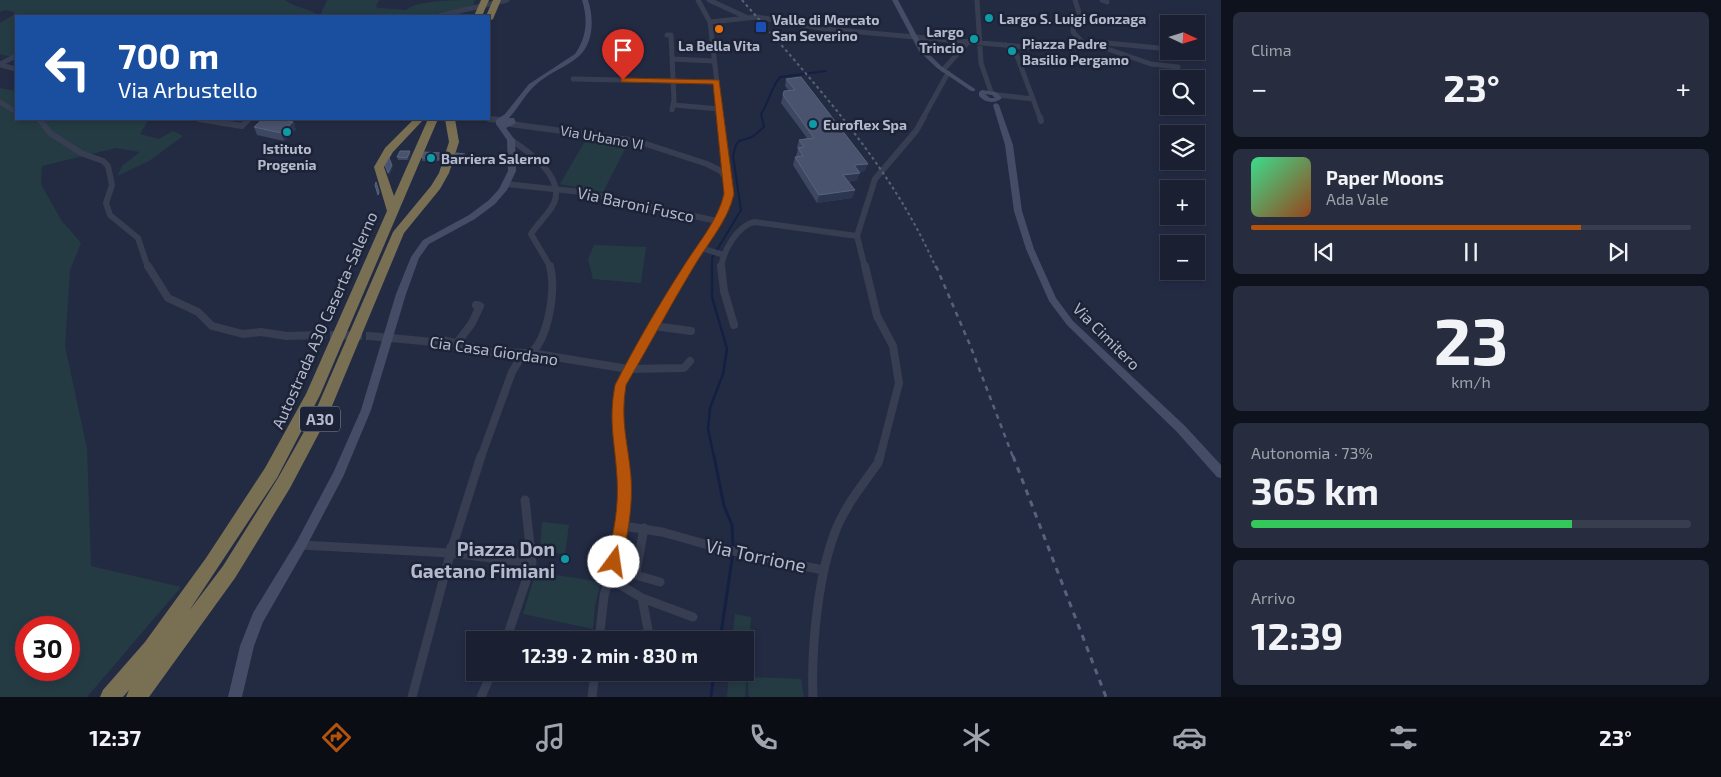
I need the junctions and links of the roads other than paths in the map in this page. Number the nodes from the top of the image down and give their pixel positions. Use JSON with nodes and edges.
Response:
{"nodes":[{"id":1,"x":485,"y":0,"type":"edge"},
{"id":2,"x":497,"y":0,"type":"edge"},
{"id":3,"x":507,"y":0,"type":"edge"},
{"id":4,"x":585,"y":0,"type":"edge"},
{"id":5,"x":698,"y":0,"type":"edge"},
{"id":6,"x":709,"y":0,"type":"edge"},
{"id":7,"x":895,"y":0,"type":"edge"},
{"id":8,"x":977,"y":0,"type":"edge"},
{"id":9,"x":1075,"y":0,"type":"edge"},
{"id":10,"x":442,"y":15,"type":"edge"},
{"id":11,"x":479,"y":15,"type":"edge"},
{"id":12,"x":490,"y":16,"type":"edge"},
{"id":13,"x":747,"y":18,"type":"junction"},
{"id":14,"x":710,"y":22,"type":"junction"},
{"id":15,"x":667,"y":35,"type":"dead end"},
{"id":16,"x":913,"y":36,"type":"junction"},
{"id":17,"x":969,"y":41,"type":"junction"},
{"id":18,"x":979,"y":42,"type":"junction"},
{"id":19,"x":1084,"y":44,"type":"junction"},
{"id":20,"x":1092,"y":44,"type":"junction"},
{"id":21,"x":1006,"y":45,"type":"junction"},
{"id":22,"x":1160,"y":48,"type":"edge"},
{"id":23,"x":15,"y":57,"type":"edge"},
{"id":24,"x":672,"y":59,"type":"junction"},
{"id":25,"x":714,"y":61,"type":"junction"},
{"id":26,"x":0,"y":64,"type":"edge"},
{"id":27,"x":1178,"y":67,"type":"dead end"},
{"id":28,"x":15,"y":69,"type":"edge"},
{"id":29,"x":946,"y":72,"type":"junction"},
{"id":30,"x":573,"y":79,"type":"dead end"},
{"id":31,"x":674,"y":81,"type":"junction"},
{"id":32,"x":716,"y":82,"type":"junction"},
{"id":33,"x":991,"y":97,"type":"junction"},
{"id":34,"x":1032,"y":99,"type":"junction"},
{"id":35,"x":0,"y":102,"type":"edge"},
{"id":36,"x":720,"y":108,"type":"junction"},
{"id":37,"x":15,"y":111,"type":"edge"},
{"id":38,"x":490,"y":119,"type":"edge"},
{"id":39,"x":40,"y":120,"type":"edge"},
{"id":40,"x":205,"y":120,"type":"edge"},
{"id":41,"x":249,"y":120,"type":"edge"},
{"id":42,"x":418,"y":120,"type":"edge"},
{"id":43,"x":433,"y":120,"type":"edge"},
{"id":44,"x":450,"y":120,"type":"edge"},
{"id":45,"x":1041,"y":121,"type":"dead end"},
{"id":46,"x":506,"y":122,"type":"junction"},
{"id":47,"x":511,"y":140,"type":"junction"},
{"id":48,"x":723,"y":167,"type":"junction"},
{"id":49,"x":506,"y":184,"type":"junction"},
{"id":50,"x":555,"y":188,"type":"junction"},
{"id":51,"x":393,"y":211,"type":"junction"},
{"id":52,"x":717,"y":222,"type":"junction"},
{"id":53,"x":857,"y":236,"type":"junction"},
{"id":54,"x":705,"y":249,"type":"junction"},
{"id":55,"x":722,"y":254,"type":"junction"},
{"id":56,"x":476,"y":305,"type":"dead end"},
{"id":57,"x":734,"y":325,"type":"dead end"},
{"id":58,"x":654,"y":326,"type":"junction"},
{"id":59,"x":691,"y":331,"type":"dead end"},
{"id":60,"x":318,"y":336,"type":"tunnel mouth"},
{"id":61,"x":370,"y":336,"type":"tunnel mouth"},
{"id":62,"x":388,"y":336,"type":"junction"},
{"id":63,"x":457,"y":343,"type":"junction"},
{"id":64,"x":527,"y":353,"type":"junction"},
{"id":65,"x":690,"y":361,"type":"dead end"},
{"id":66,"x":628,"y":369,"type":"junction"},
{"id":67,"x":1221,"y":474,"type":"edge"},
{"id":68,"x":524,"y":500,"type":"dead end"},
{"id":69,"x":623,"y":526,"type":"junction"},
{"id":70,"x":644,"y":528,"type":"junction"},
{"id":71,"x":302,"y":545,"type":"junction"},
{"id":72,"x":450,"y":550,"type":"junction"},
{"id":73,"x":531,"y":559,"type":"junction"},
{"id":74,"x":822,"y":570,"type":"junction"},
{"id":75,"x":609,"y":578,"type":"junction"},
{"id":76,"x":660,"y":582,"type":"dead end"},
{"id":77,"x":642,"y":598,"type":"junction"},
{"id":78,"x":693,"y":617,"type":"dead end"},
{"id":79,"x":510,"y":631,"type":"edge"},
{"id":80,"x":599,"y":631,"type":"edge"},
{"id":81,"x":648,"y":631,"type":"edge"},
{"id":82,"x":488,"y":681,"type":"edge"},
{"id":83,"x":594,"y":681,"type":"edge"},
{"id":84,"x":110,"y":697,"type":"edge"},
{"id":85,"x":136,"y":697,"type":"edge"},
{"id":86,"x":235,"y":697,"type":"edge"},
{"id":87,"x":412,"y":697,"type":"edge"},
{"id":88,"x":481,"y":697,"type":"edge"},
{"id":89,"x":592,"y":697,"type":"edge"},
{"id":90,"x":812,"y":697,"type":"edge"}],
"edges":[{"from":1,"to":11,"type":"highway"},
{"from":2,"to":12,"type":"highway"},
{"from":3,"to":10,"type":"street"},
{"from":4,"to":46,"type":"main road"},
{"from":5,"to":14,"type":"street"},
{"from":6,"to":13,"type":"street"},
{"from":7,"to":16,"type":"main road"},
{"from":8,"to":18,"type":"street","name":"Via Cimitero"},
{"from":9,"to":19,"type":"street"},
{"from":13,"to":14,"type":"street"},
{"from":13,"to":16,"type":"street"},
{"from":14,"to":25,"type":"street"},
{"from":15,"to":24,"type":"street"},
{"from":16,"to":17,"type":"street"},
{"from":16,"to":29,"type":"main road"},
{"from":17,"to":18,"type":"street"},
{"from":17,"to":29,"type":"street"},
{"from":18,"to":21,"type":"street"},
{"from":18,"to":33,"type":"street","name":"Via Cimitero"},
{"from":19,"to":20,"type":"street"},
{"from":19,"to":21,"type":"street"},
{"from":20,"to":22,"type":"street"},
{"from":20,"to":27,"type":"street"},
{"from":21,"to":34,"type":"street"},
{"from":23,"to":26,"type":"street"},
{"from":24,"to":25,"type":"street"},
{"from":24,"to":31,"type":"street"},
{"from":25,"to":32,"type":"street"},
{"from":26,"to":28,"type":"street"},
{"from":29,"to":33,"type":"main road"},
{"from":29,"to":53,"type":"street"},
{"from":30,"to":31,"type":"street"},
{"from":31,"to":32,"type":"street"},
{"from":31,"to":36,"type":"street"},
{"from":32,"to":36,"type":"street"},
{"from":33,"to":34,"type":"street"},
{"from":33,"to":67,"type":"main road","name":"Via Cimitero"},
{"from":34,"to":45,"type":"street"},
{"from":35,"to":37,"type":"street"},
{"from":36,"to":48,"type":"street"},
{"from":38,"to":46,"type":"street"},
{"from":39,"to":60,"type":"street"},
{"from":40,"to":41,"type":"street"},
{"from":42,"to":51,"type":"highway"},
{"from":43,"to":51,"type":"highway","name":"Autostrada A30 Caserta-Salerno","number":"A30"},
{"from":44,"to":85,"type":"highway","name":"Autostrada A30 Caserta-Salerno","number":"A30"},
{"from":46,"to":47,"type":"main road"},
{"from":46,"to":48,"type":"street","name":"Via Urbano VI"},
{"from":47,"to":49,"type":"main road"},
{"from":47,"to":50,"type":"street","name":"Via Baroni Fusco"},
{"from":48,"to":52,"type":"street","name":"Via Urbano VI"},
{"from":49,"to":50,"type":"street","name":"Via Baroni Fusco"},
{"from":49,"to":62,"type":"main road"},
{"from":50,"to":52,"type":"street","name":"Via Baroni Fusco"},
{"from":50,"to":64,"type":"street"},
{"from":51,"to":84,"type":"highway","name":"Autostrada A30 Caserta-Salerno","number":"A30"},
{"from":52,"to":54,"type":"street"},
{"from":53,"to":55,"type":"street"},
{"from":53,"to":74,"type":"street"},
{"from":54,"to":55,"type":"street"},
{"from":54,"to":58,"type":"street"},
{"from":55,"to":57,"type":"street"},
{"from":56,"to":63,"type":"street"},
{"from":58,"to":59,"type":"street"},
{"from":58,"to":66,"type":"street"},
{"from":61,"to":62,"type":"street","name":"Cia Casa Giordano"},
{"from":62,"to":63,"type":"street","name":"Cia Casa Giordano"},
{"from":62,"to":71,"type":"main road"},
{"from":63,"to":64,"type":"street","name":"Cia Casa Giordano"},
{"from":64,"to":66,"type":"street","name":"Cia Casa Giordano"},
{"from":64,"to":72,"type":"street"},
{"from":65,"to":66,"type":"street","name":"Cia Casa Giordano"},
{"from":66,"to":69,"type":"street"},
{"from":68,"to":73,"type":"street"},
{"from":69,"to":70,"type":"street","name":"Via Torrione"},
{"from":69,"to":75,"type":"street"},
{"from":70,"to":74,"type":"street","name":"Via Torrione"},
{"from":70,"to":76,"type":"street"},
{"from":71,"to":72,"type":"street"},
{"from":71,"to":86,"type":"main road"},
{"from":72,"to":73,"type":"street"},
{"from":72,"to":87,"type":"street"},
{"from":73,"to":79,"type":"street"},
{"from":74,"to":90,"type":"street","name":"Via Torrione"},
{"from":75,"to":77,"type":"street"},
{"from":75,"to":80,"type":"street"},
{"from":77,"to":78,"type":"street"},
{"from":77,"to":81,"type":"street"},
{"from":82,"to":88,"type":"street"},
{"from":83,"to":89,"type":"street"}]}
